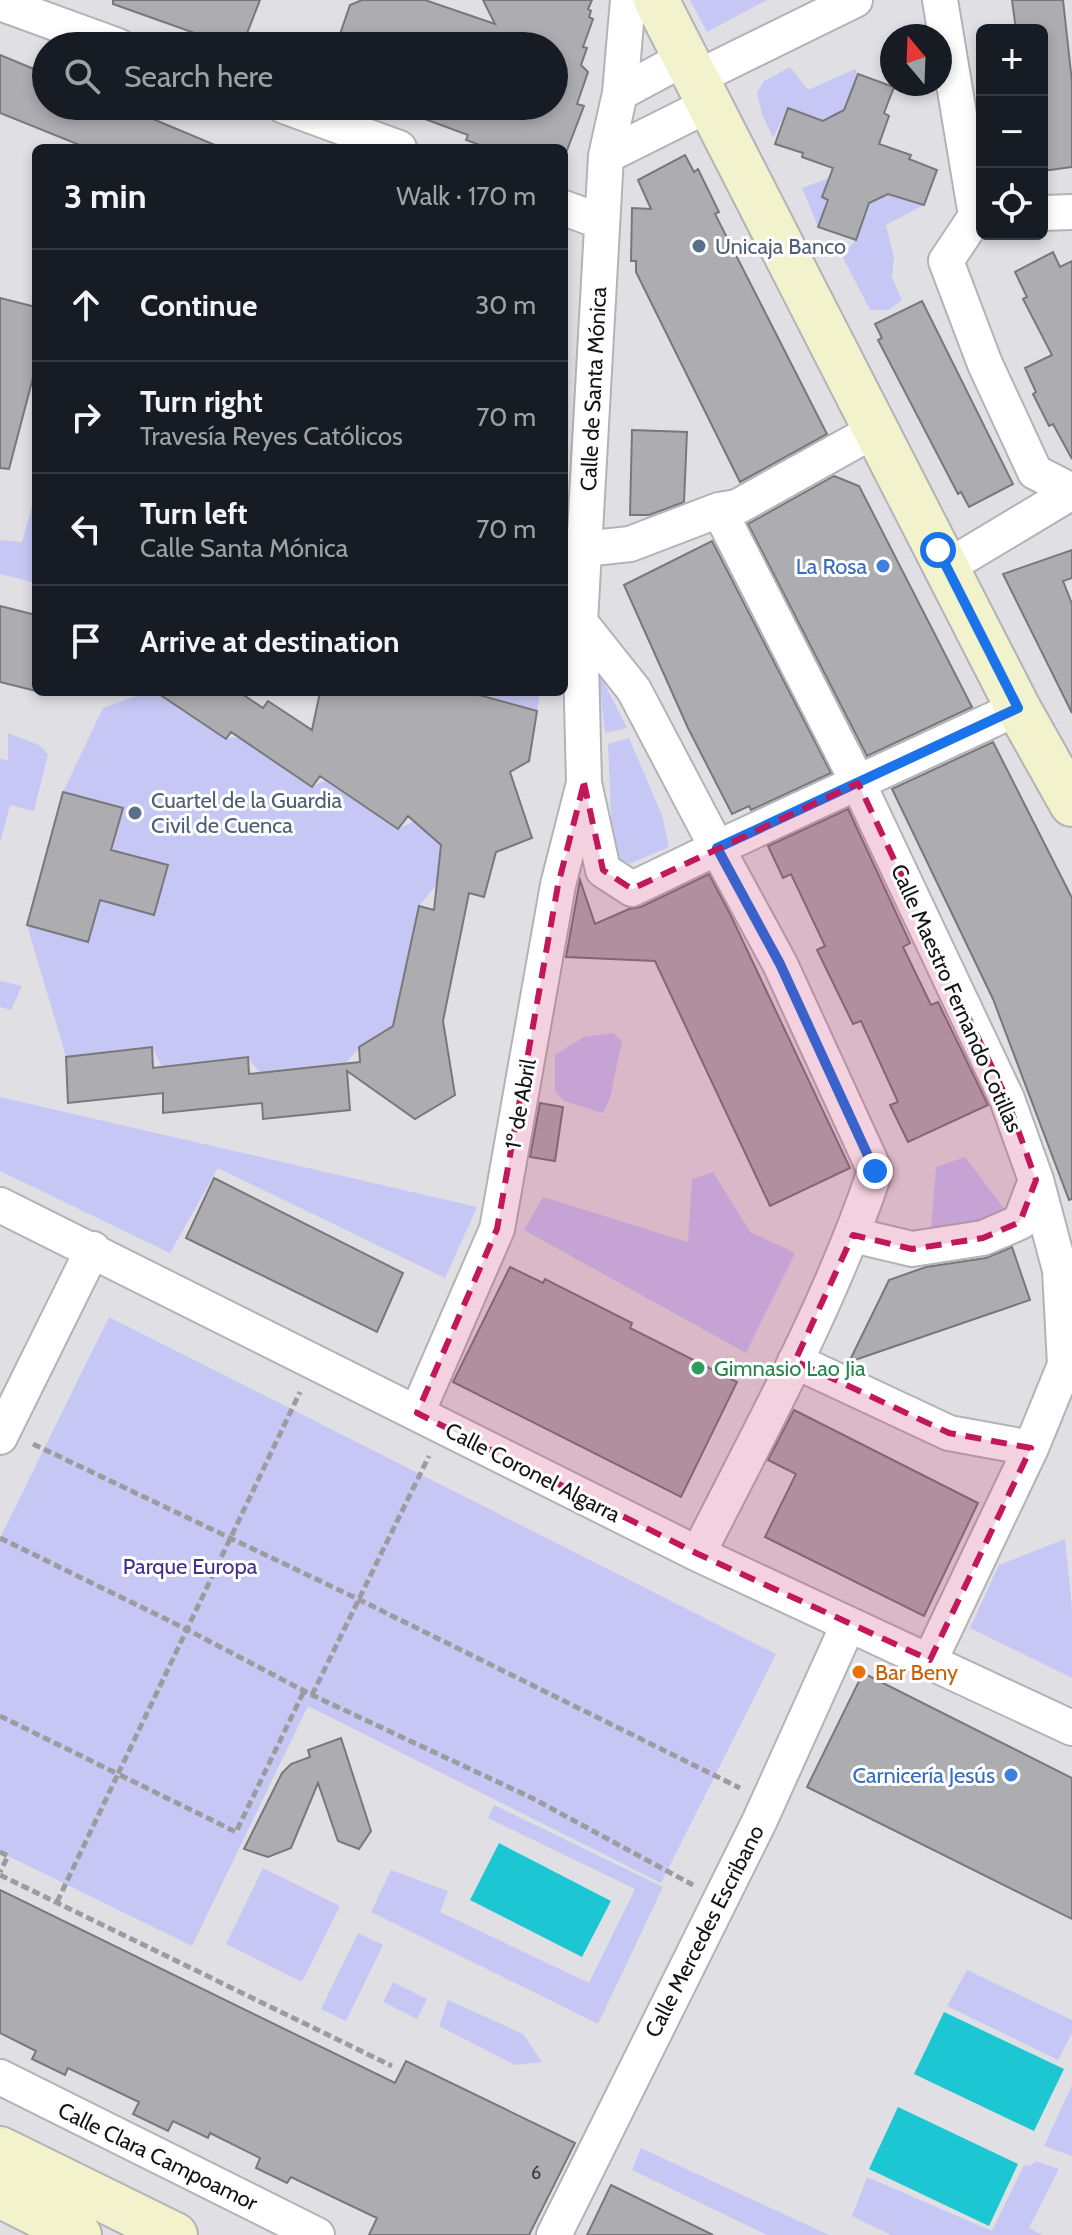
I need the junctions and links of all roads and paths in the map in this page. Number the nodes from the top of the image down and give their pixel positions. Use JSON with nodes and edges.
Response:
{"nodes":[{"id":1,"x":628,"y":0,"type":"edge"},
{"id":2,"x":656,"y":0,"type":"edge"},
{"id":3,"x":855,"y":0,"type":"edge"},
{"id":4,"x":940,"y":0,"type":"edge"},
{"id":5,"x":0,"y":3,"type":"edge"},
{"id":6,"x":80,"y":32,"type":"edge"},
{"id":7,"x":697,"y":80,"type":"junction"},
{"id":8,"x":620,"y":93,"type":"junction"},
{"id":9,"x":322,"y":120,"type":"edge"},
{"id":10,"x":388,"y":144,"type":"edge"},
{"id":11,"x":606,"y":156,"type":"junction"},
{"id":12,"x":976,"y":199,"type":"edge"},
{"id":13,"x":568,"y":209,"type":"edge"},
{"id":14,"x":1072,"y":212,"type":"edge"},
{"id":15,"x":1048,"y":213,"type":"edge"},
{"id":16,"x":976,"y":220,"type":"edge"},
{"id":17,"x":602,"y":222,"type":"junction"},
{"id":18,"x":877,"y":429,"type":"junction"},
{"id":19,"x":1072,"y":491,"type":"edge"},
{"id":20,"x":719,"y":510,"type":"junction"},
{"id":21,"x":584,"y":549,"type":"junction"},
{"id":22,"x":947,"y":567,"type":"junction"},
{"id":23,"x":580,"y":622,"type":"junction"},
{"id":24,"x":1018,"y":708,"type":"junction"},
{"id":25,"x":584,"y":783,"type":"junction"},
{"id":26,"x":858,"y":783,"type":"junction"},
{"id":27,"x":1072,"y":804,"type":"edge"},
{"id":28,"x":717,"y":848,"type":"junction"},
{"id":29,"x":1036,"y":1180,"type":"junction"},
{"id":30,"x":0,"y":1205,"type":"edge"},
{"id":31,"x":853,"y":1235,"type":"junction"},
{"id":32,"x":93,"y":1249,"type":"junction"},
{"id":33,"x":795,"y":1361,"type":"junction"},
{"id":34,"x":316,"y":1362,"type":"junction"},
{"id":35,"x":430,"y":1420,"type":"junction"},
{"id":36,"x":2,"y":1433,"type":"edge"},
{"id":37,"x":1031,"y":1448,"type":"junction"},
{"id":38,"x":0,"y":1538,"type":"edge"},
{"id":39,"x":230,"y":1539,"type":"junction"},
{"id":40,"x":698,"y":1554,"type":"junction"},
{"id":41,"x":358,"y":1599,"type":"junction"},
{"id":42,"x":848,"y":1625,"type":"junction"},
{"id":43,"x":186,"y":1629,"type":"junction"},
{"id":44,"x":930,"y":1660,"type":"junction"},
{"id":45,"x":304,"y":1691,"type":"junction"},
{"id":46,"x":312,"y":1695,"type":"junction"},
{"id":47,"x":0,"y":1716,"type":"edge"},
{"id":48,"x":1072,"y":1728,"type":"edge"},
{"id":49,"x":118,"y":1774,"type":"junction"},
{"id":50,"x":768,"y":1801,"type":"junction"},
{"id":51,"x":0,"y":1852,"type":"edge"},
{"id":52,"x":0,"y":1873,"type":"edge"},
{"id":53,"x":720,"y":1899,"type":"junction"},
{"id":54,"x":57,"y":1903,"type":"junction"},
{"id":55,"x":392,"y":2066,"type":"dead end"},
{"id":56,"x":0,"y":2077,"type":"edge"},
{"id":57,"x":0,"y":2149,"type":"edge"},
{"id":58,"x":0,"y":2195,"type":"edge"},
{"id":59,"x":79,"y":2235,"type":"edge"},
{"id":60,"x":175,"y":2235,"type":"edge"},
{"id":61,"x":317,"y":2235,"type":"edge"},
{"id":62,"x":554,"y":2235,"type":"edge"}],
"edges":[{"from":1,"to":8,"type":"street","name":"Calle de Santa Mónica"},
{"from":2,"to":7,"type":"main road"},
{"from":3,"to":7,"type":"street"},
{"from":4,"to":12,"type":"street"},
{"from":5,"to":6,"type":"street"},
{"from":7,"to":8,"type":"street"},
{"from":7,"to":11,"type":"street"},
{"from":7,"to":18,"type":"main road"},
{"from":8,"to":11,"type":"street","name":"Calle de Santa Mónica"},
{"from":9,"to":10,"type":"street"},
{"from":11,"to":17,"type":"street","name":"Calle de Santa Mónica"},
{"from":13,"to":17,"type":"street"},
{"from":14,"to":15,"type":"street"},
{"from":16,"to":19,"type":"street"},
{"from":17,"to":21,"type":"street","name":"Calle de Santa Mónica"},
{"from":18,"to":20,"type":"street"},
{"from":18,"to":22,"type":"main road"},
{"from":19,"to":22,"type":"street"},
{"from":20,"to":21,"type":"street"},
{"from":20,"to":26,"type":"street","name":"Calle Maestro Fernando Cotillas"},
{"from":21,"to":23,"type":"street","name":"Calle de Santa Mónica"},
{"from":22,"to":24,"type":"main road"},
{"from":23,"to":25,"type":"street","name":"Calle de Santa Mónica"},
{"from":23,"to":28,"type":"street"},
{"from":24,"to":26,"type":"street"},
{"from":24,"to":27,"type":"main road"},
{"from":25,"to":28,"type":"street"},
{"from":25,"to":35,"type":"street","name":"1º de Abril"},
{"from":26,"to":28,"type":"street"},
{"from":26,"to":29,"type":"street","name":"Calle Maestro Fernando Cotillas"},
{"from":28,"to":31,"type":"street"},
{"from":29,"to":31,"type":"street"},
{"from":29,"to":37,"type":"street","name":"Calle Maestro Fernando Cotillas"},
{"from":30,"to":32,"type":"street","name":"Calle Coronel Algarra"},
{"from":31,"to":33,"type":"street"},
{"from":32,"to":34,"type":"street","name":"Calle Coronel Algarra"},
{"from":32,"to":36,"type":"street"},
{"from":33,"to":37,"type":"street"},
{"from":33,"to":40,"type":"street"},
{"from":34,"to":35,"type":"street","name":"Calle Coronel Algarra"},
{"from":34,"to":39,"type":"path"},
{"from":35,"to":40,"type":"street","name":"Calle Coronel Algarra"},
{"from":35,"to":41,"type":"path"},
{"from":36,"to":39,"type":"path"},
{"from":37,"to":44,"type":"street","name":"Calle Maestro Fernando Cotillas"},
{"from":38,"to":43,"type":"path"},
{"from":39,"to":41,"type":"path"},
{"from":39,"to":43,"type":"path"},
{"from":40,"to":42,"type":"street","name":"Calle Coronel Algarra"},
{"from":41,"to":46,"type":"path"},
{"from":41,"to":50,"type":"path"},
{"from":42,"to":44,"type":"street","name":"Calle Coronel Algarra"},
{"from":42,"to":50,"type":"street","name":"Calle Mercedes Escribano"},
{"from":43,"to":45,"type":"path"},
{"from":43,"to":49,"type":"path"},
{"from":44,"to":48,"type":"street","name":"Calle Coronel Algarra"},
{"from":45,"to":46,"type":"path"},
{"from":45,"to":49,"type":"path"},
{"from":46,"to":53,"type":"path"},
{"from":47,"to":49,"type":"path"},
{"from":49,"to":54,"type":"path"},
{"from":50,"to":53,"type":"street","name":"Calle Mercedes Escribano"},
{"from":51,"to":52,"type":"path"},
{"from":52,"to":54,"type":"path"},
{"from":53,"to":62,"type":"street","name":"Calle Mercedes Escribano"},
{"from":54,"to":55,"type":"path"},
{"from":56,"to":61,"type":"street","name":"Calle Clara Campoamor"},
{"from":57,"to":60,"type":"main road"},
{"from":58,"to":59,"type":"main road"}]}
